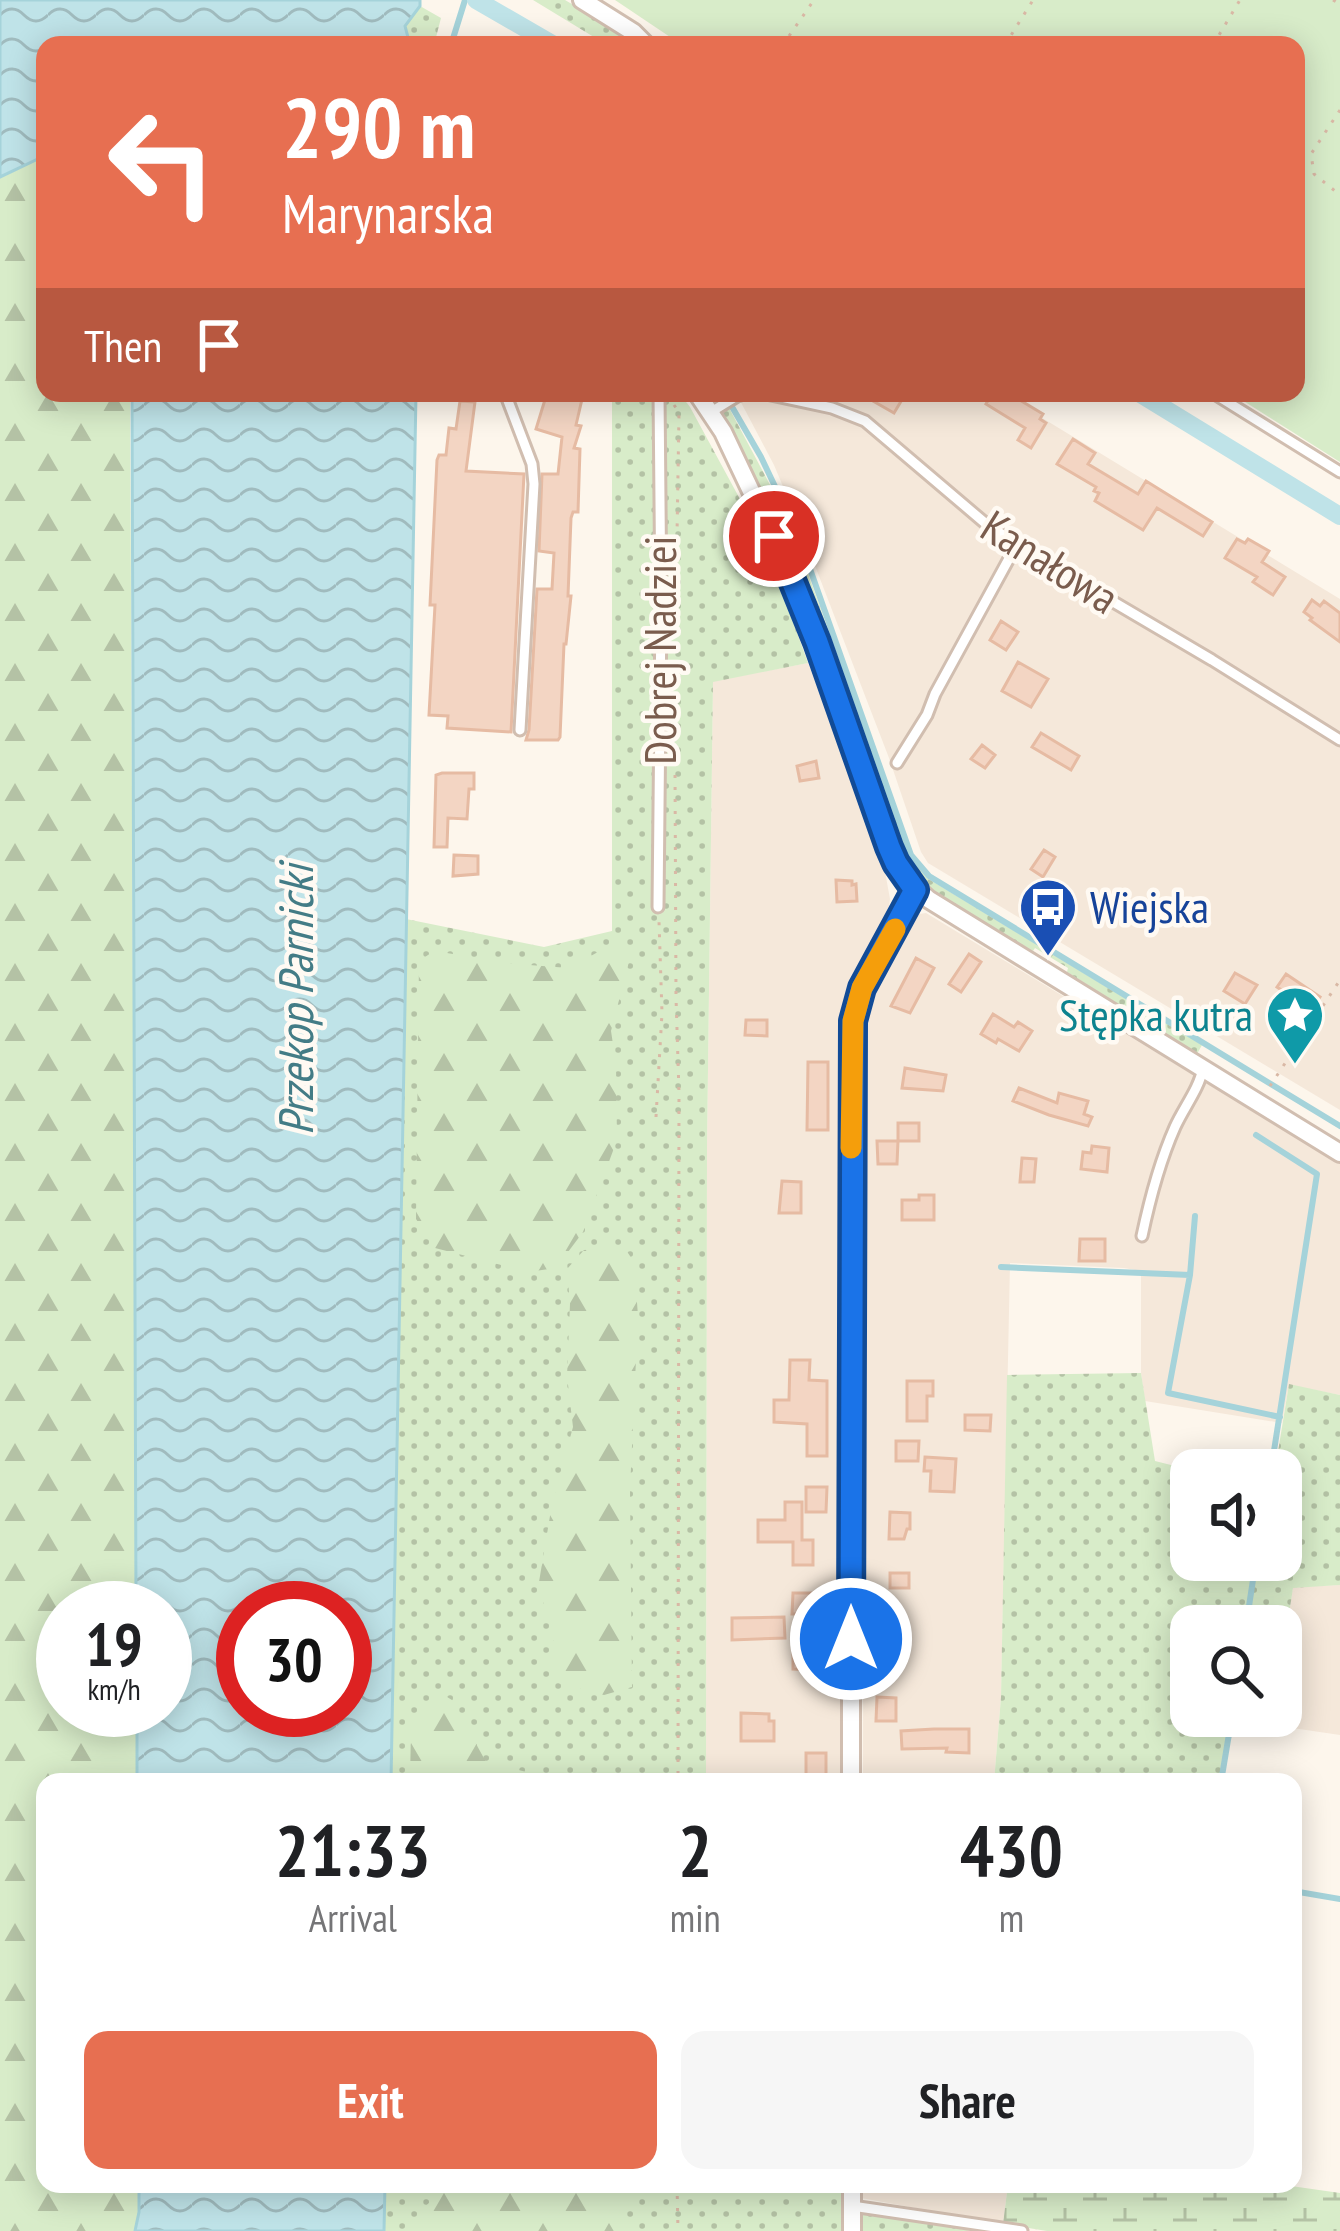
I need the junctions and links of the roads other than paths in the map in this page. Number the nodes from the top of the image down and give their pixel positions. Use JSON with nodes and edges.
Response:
{"nodes":[{"id":1,"x":581,"y":0,"type":"edge"},
{"id":2,"x":637,"y":36,"type":"edge"},
{"id":3,"x":508,"y":402,"type":"edge"},
{"id":4,"x":663,"y":402,"type":"edge"},
{"id":5,"x":708,"y":402,"type":"edge"},
{"id":6,"x":728,"y":402,"type":"edge"},
{"id":7,"x":804,"y":402,"type":"edge"},
{"id":8,"x":1228,"y":402,"type":"edge"},
{"id":9,"x":715,"y":409,"type":"junction"},
{"id":10,"x":1340,"y":472,"type":"edge"},
{"id":11,"x":1017,"y":544,"type":"junction"},
{"id":12,"x":520,"y":730,"type":"dead end"},
{"id":13,"x":1340,"y":740,"type":"edge"},
{"id":14,"x":897,"y":763,"type":"dead end"},
{"id":15,"x":915,"y":890,"type":"junction"},
{"id":16,"x":658,"y":908,"type":"road end"},
{"id":17,"x":1204,"y":1067,"type":"junction"},
{"id":18,"x":1340,"y":1153,"type":"edge"},
{"id":19,"x":1142,"y":1236,"type":"dead end"},
{"id":20,"x":851,"y":1773,"type":"edge"},
{"id":21,"x":852,"y":2193,"type":"edge"},
{"id":22,"x":852,"y":2206,"type":"junction"},
{"id":23,"x":851,"y":2231,"type":"edge"},
{"id":24,"x":1022,"y":2231,"type":"edge"}],
"edges":[{"from":1,"to":2,"type":"street"},
{"from":3,"to":12,"type":"lane"},
{"from":4,"to":16,"type":"lane","name":"Dobrej Nadziei"},
{"from":5,"to":9,"type":"street"},
{"from":6,"to":9,"type":"lane"},
{"from":7,"to":11,"type":"lane","name":"Kanałowa"},
{"from":8,"to":10,"type":"lane"},
{"from":9,"to":15,"type":"street"},
{"from":11,"to":13,"type":"lane","name":"Kanałowa"},
{"from":11,"to":14,"type":"lane"},
{"from":15,"to":17,"type":"street"},
{"from":15,"to":20,"type":"street"},
{"from":17,"to":18,"type":"street"},
{"from":17,"to":19,"type":"lane"},
{"from":21,"to":22,"type":"street"},
{"from":22,"to":23,"type":"street"},
{"from":22,"to":24,"type":"lane"}]}
